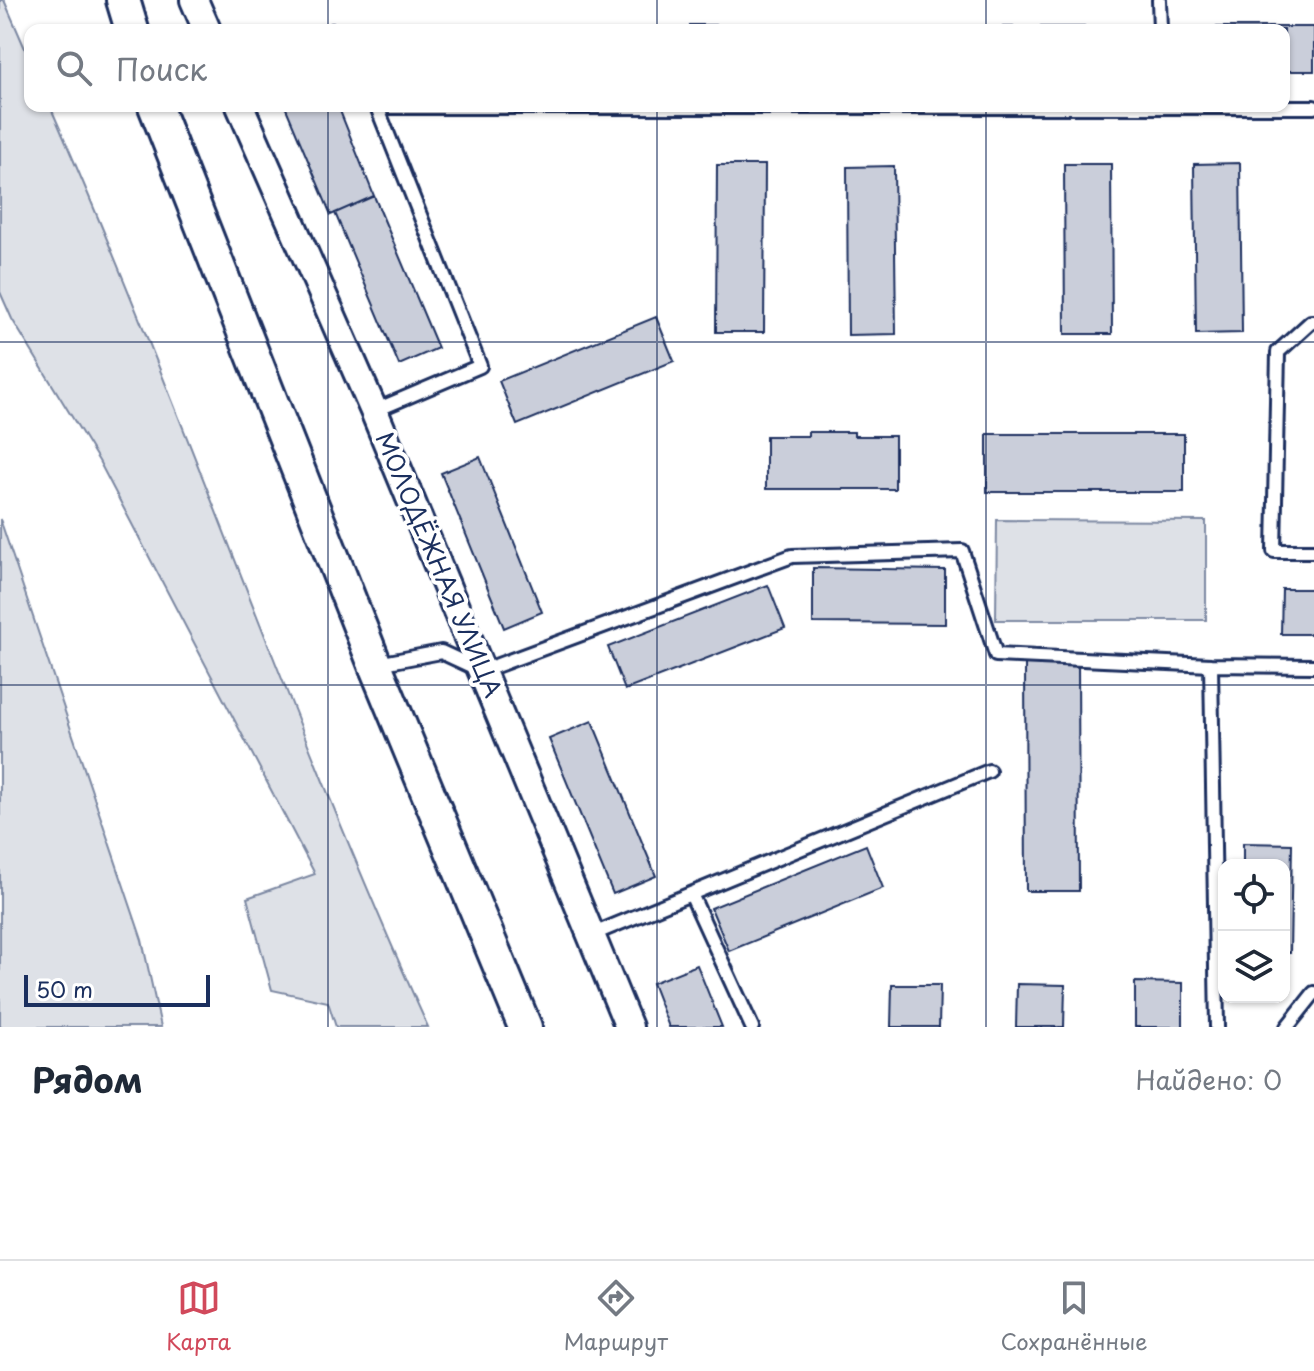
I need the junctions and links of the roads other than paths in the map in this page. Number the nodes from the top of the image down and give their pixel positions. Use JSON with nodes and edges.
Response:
{"nodes":[{"id":1,"x":123,"y":0,"type":"edge"},
{"id":2,"x":194,"y":0,"type":"edge"},
{"id":3,"x":1159,"y":0,"type":"edge"},
{"id":4,"x":130,"y":24,"type":"edge"},
{"id":5,"x":204,"y":24,"type":"edge"},
{"id":6,"x":1160,"y":24,"type":"edge"},
{"id":7,"x":1290,"y":107,"type":"edge"},
{"id":8,"x":1314,"y":107,"type":"edge"},
{"id":9,"x":157,"y":112,"type":"edge"},
{"id":10,"x":243,"y":112,"type":"edge"},
{"id":11,"x":379,"y":112,"type":"edge"},
{"id":12,"x":1314,"y":322,"type":"edge"},
{"id":13,"x":374,"y":411,"type":"junction"},
{"id":14,"x":1314,"y":551,"type":"edge"},
{"id":15,"x":375,"y":665,"type":"junction"},
{"id":16,"x":1211,"y":665,"type":"junction"},
{"id":17,"x":1314,"y":666,"type":"edge"},
{"id":18,"x":482,"y":671,"type":"junction"},
{"id":19,"x":989,"y":771,"type":"dead end"},
{"id":20,"x":691,"y":894,"type":"junction"},
{"id":21,"x":591,"y":935,"type":"junction"},
{"id":22,"x":1314,"y":993,"type":"edge"},
{"id":23,"x":525,"y":1027,"type":"edge"},
{"id":24,"x":629,"y":1027,"type":"edge"},
{"id":25,"x":752,"y":1027,"type":"edge"},
{"id":26,"x":1217,"y":1027,"type":"edge"},
{"id":27,"x":1287,"y":1027,"type":"edge"}],
"edges":[{"from":1,"to":4,"type":"street"},
{"from":2,"to":5,"type":"street"},
{"from":3,"to":6,"type":"lane"},
{"from":7,"to":8,"type":"lane"},
{"from":9,"to":15,"type":"street"},
{"from":10,"to":13,"type":"street","name":"МОЛОДЁЖНАЯ УЛИЦА"},
{"from":11,"to":13,"type":"lane"},
{"from":12,"to":14,"type":"lane"},
{"from":13,"to":18,"type":"street","name":"МОЛОДЁЖНАЯ УЛИЦА"},
{"from":15,"to":18,"type":"lane"},
{"from":15,"to":23,"type":"street"},
{"from":16,"to":17,"type":"lane"},
{"from":16,"to":18,"type":"lane"},
{"from":16,"to":26,"type":"lane"},
{"from":18,"to":21,"type":"street","name":"МОЛОДЁЖНАЯ УЛИЦА"},
{"from":19,"to":20,"type":"lane"},
{"from":20,"to":21,"type":"lane"},
{"from":20,"to":25,"type":"lane"},
{"from":21,"to":24,"type":"street","name":"МОЛОДЁЖНАЯ УЛИЦА"},
{"from":22,"to":27,"type":"lane"}]}
